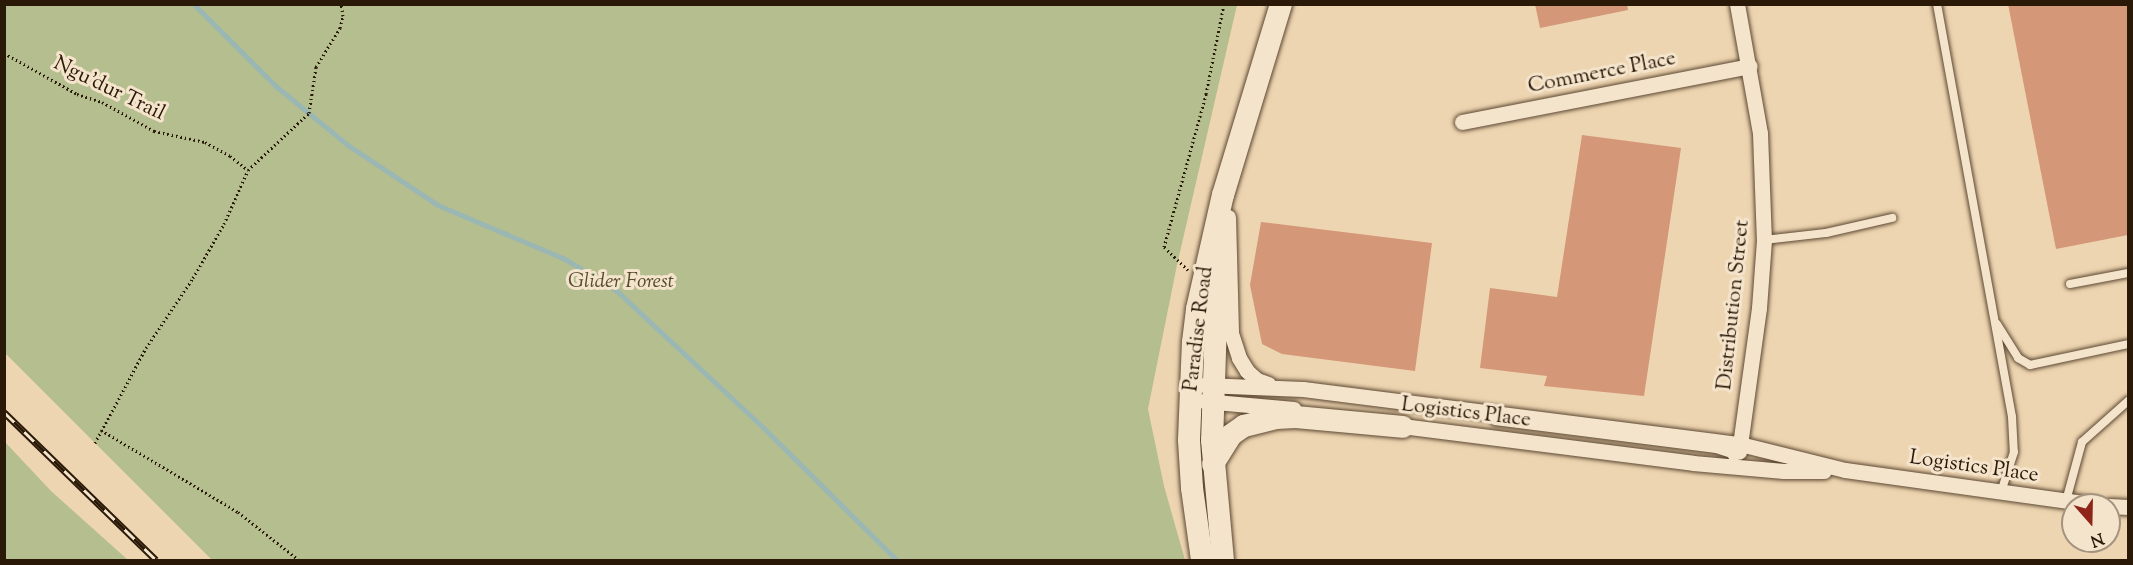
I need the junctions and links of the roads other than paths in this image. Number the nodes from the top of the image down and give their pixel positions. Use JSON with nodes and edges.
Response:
{"nodes":[{"id":1,"x":1281,"y":4,"type":"edge"},
{"id":2,"x":1737,"y":4,"type":"edge"},
{"id":3,"x":1937,"y":4,"type":"edge"},
{"id":4,"x":1750,"y":66,"type":"junction"},
{"id":5,"x":1253,"y":104,"type":"junction"},
{"id":6,"x":1462,"y":122,"type":"dead end"},
{"id":7,"x":1228,"y":217,"type":"junction"},
{"id":8,"x":1892,"y":218,"type":"dead end"},
{"id":9,"x":1764,"y":240,"type":"junction"},
{"id":10,"x":2128,"y":273,"type":"edge"},
{"id":11,"x":2070,"y":284,"type":"dead end"},
{"id":12,"x":1993,"y":315,"type":"junction"},
{"id":13,"x":2128,"y":344,"type":"edge"},
{"id":14,"x":1277,"y":387,"type":"junction"},
{"id":15,"x":1201,"y":393,"type":"junction"},
{"id":16,"x":1334,"y":393,"type":"junction"},
{"id":17,"x":2128,"y":401,"type":"edge"},
{"id":18,"x":1403,"y":427,"type":"junction"},
{"id":19,"x":1740,"y":444,"type":"junction"},
{"id":20,"x":1213,"y":464,"type":"junction"},
{"id":21,"x":1738,"y":467,"type":"junction"},
{"id":22,"x":1845,"y":470,"type":"junction"},
{"id":23,"x":2001,"y":492,"type":"junction"},
{"id":24,"x":2068,"y":493,"type":"edge"},
{"id":25,"x":2061,"y":500,"type":"edge"},
{"id":26,"x":1202,"y":561,"type":"edge"},
{"id":27,"x":1223,"y":561,"type":"edge"}],
"edges":[{"from":1,"to":5,"type":"street","name":"Paradise Road"},
{"from":2,"to":4,"type":"street","name":"Distribution Street"},
{"from":3,"to":12,"type":"lane"},
{"from":4,"to":6,"type":"street","name":"Commerce Place"},
{"from":4,"to":9,"type":"street","name":"Distribution Street"},
{"from":5,"to":7,"type":"street","name":"Paradise Road"},
{"from":5,"to":15,"type":"street","name":"Paradise Road"},
{"from":7,"to":14,"type":"street"},
{"from":7,"to":15,"type":"street","name":"Paradise Road"},
{"from":8,"to":9,"type":"lane"},
{"from":9,"to":19,"type":"street","name":"Distribution Street"},
{"from":10,"to":11,"type":"lane"},
{"from":12,"to":13,"type":"lane"},
{"from":12,"to":23,"type":"lane"},
{"from":14,"to":15,"type":"street","name":"Logistics Place"},
{"from":14,"to":16,"type":"street","name":"Logistics Place"},
{"from":15,"to":18,"type":"street","name":"Logistics Place"},
{"from":15,"to":20,"type":"street","name":"Paradise Road"},
{"from":15,"to":26,"type":"street","name":"Paradise Road"},
{"from":16,"to":19,"type":"street","name":"Logistics Place"},
{"from":16,"to":21,"type":"lane","name":"Logistics Place"},
{"from":17,"to":24,"type":"lane"},
{"from":18,"to":20,"type":"street"},
{"from":18,"to":21,"type":"street","name":"Logistics Place"},
{"from":19,"to":21,"type":"street","name":"Distribution Street"},
{"from":19,"to":22,"type":"street","name":"Logistics Place"},
{"from":20,"to":27,"type":"street","name":"Paradise Road"},
{"from":21,"to":22,"type":"street","name":"Logistics Place"},
{"from":22,"to":23,"type":"street","name":"Logistics Place"},
{"from":23,"to":25,"type":"street","name":"Logistics Place"}]}
